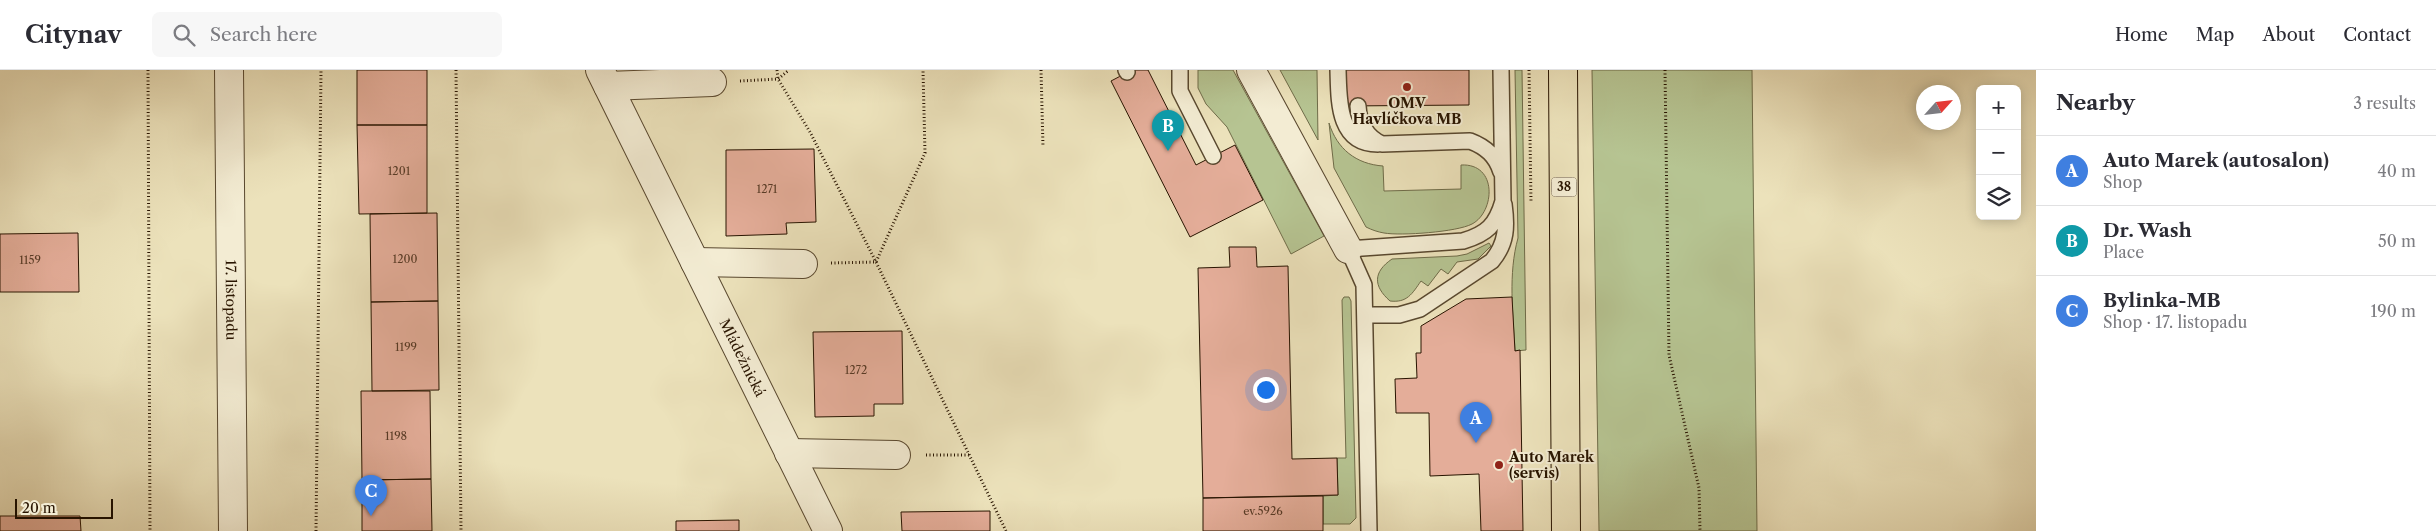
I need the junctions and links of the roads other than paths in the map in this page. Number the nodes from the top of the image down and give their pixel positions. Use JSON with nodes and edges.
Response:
{"nodes":[{"id":1,"x":229,"y":70,"type":"edge"},
{"id":2,"x":1180,"y":70,"type":"edge"},
{"id":3,"x":1251,"y":70,"type":"edge"},
{"id":4,"x":1338,"y":70,"type":"edge"},
{"id":5,"x":1502,"y":70,"type":"edge"},
{"id":6,"x":1562,"y":70,"type":"edge"},
{"id":7,"x":604,"y":78,"type":"edge"},
{"id":8,"x":712,"y":82,"type":"road end"},
{"id":9,"x":1358,"y":106,"type":"dead end"},
{"id":10,"x":1382,"y":144,"type":"junction"},
{"id":11,"x":1213,"y":156,"type":"dead end"},
{"id":12,"x":1503,"y":178,"type":"junction"},
{"id":13,"x":1504,"y":201,"type":"junction"},
{"id":14,"x":1348,"y":249,"type":"junction"},
{"id":15,"x":695,"y":262,"type":"junction"},
{"id":16,"x":803,"y":264,"type":"road end"},
{"id":17,"x":1364,"y":315,"type":"junction"},
{"id":18,"x":789,"y":453,"type":"junction"},
{"id":19,"x":896,"y":455,"type":"road end"},
{"id":20,"x":234,"y":531,"type":"edge"},
{"id":21,"x":828,"y":531,"type":"edge"},
{"id":22,"x":1369,"y":531,"type":"edge"},
{"id":23,"x":1566,"y":531,"type":"edge"}],
"edges":[{"from":1,"to":20,"type":"street","name":"17. listopadu"},
{"from":2,"to":11,"type":"lane"},
{"from":3,"to":14,"type":"street"},
{"from":4,"to":10,"type":"lane"},
{"from":5,"to":12,"type":"lane"},
{"from":6,"to":23,"type":"main road","number":"38"},
{"from":7,"to":8,"type":"street","name":"Mládežnická"},
{"from":7,"to":15,"type":"street","name":"Mládežnická"},
{"from":9,"to":10,"type":"lane"},
{"from":10,"to":12,"type":"lane"},
{"from":12,"to":13,"type":"lane"},
{"from":13,"to":14,"type":"lane"},
{"from":13,"to":17,"type":"lane"},
{"from":14,"to":17,"type":"lane"},
{"from":15,"to":16,"type":"street"},
{"from":15,"to":18,"type":"street","name":"Mládežnická"},
{"from":17,"to":22,"type":"lane"},
{"from":18,"to":19,"type":"street"},
{"from":18,"to":21,"type":"street","name":"Mládežnická"}]}
